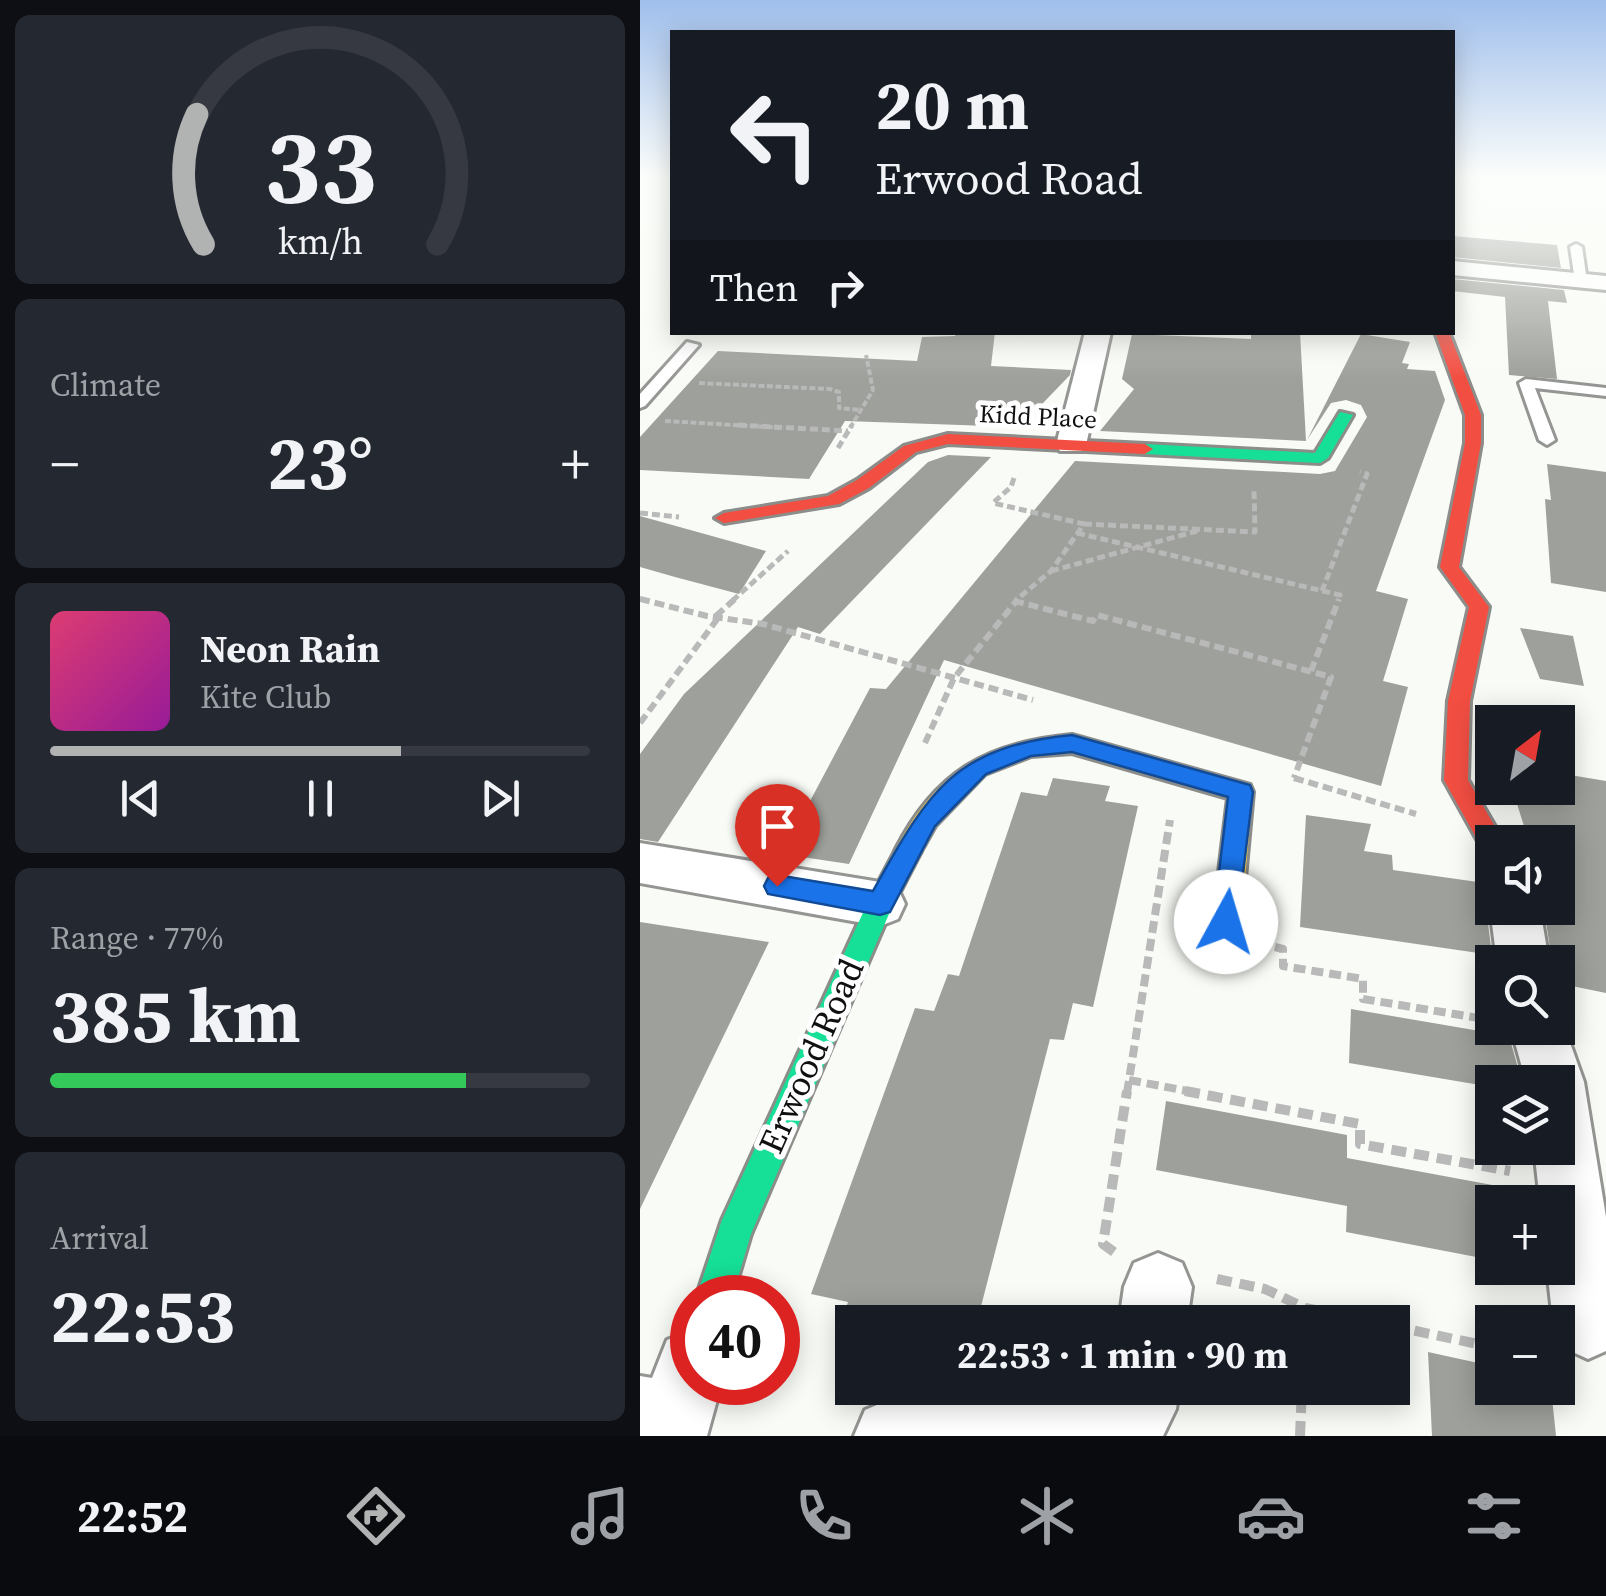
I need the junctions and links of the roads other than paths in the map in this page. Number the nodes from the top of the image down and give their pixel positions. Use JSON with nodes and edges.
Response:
{"nodes":[{"id":1,"x":1576,"y":248,"type":"dead end"},
{"id":2,"x":1455,"y":268,"type":"edge"},
{"id":3,"x":1581,"y":280,"type":"junction"},
{"id":4,"x":1606,"y":283,"type":"edge"},
{"id":5,"x":1097,"y":335,"type":"edge"},
{"id":6,"x":1443,"y":335,"type":"edge"},
{"id":7,"x":692,"y":345,"type":"dead end"},
{"id":8,"x":1606,"y":392,"type":"edge"},
{"id":9,"x":640,"y":402,"type":"edge"},
{"id":10,"x":1345,"y":416,"type":"dead end"},
{"id":11,"x":1547,"y":440,"type":"dead end"},
{"id":12,"x":1070,"y":445,"type":"junction"},
{"id":13,"x":724,"y":518,"type":"dead end"},
{"id":14,"x":1482,"y":825,"type":"edge"},
{"id":15,"x":640,"y":863,"type":"edge"},
{"id":16,"x":880,"y":904,"type":"junction"},
{"id":17,"x":1226,"y":922,"type":"dead end"},
{"id":18,"x":1568,"y":1165,"type":"edge"},
{"id":19,"x":721,"y":1275,"type":"edge"},
{"id":20,"x":1588,"y":1324,"type":"dead end"},
{"id":21,"x":1141,"y":1405,"type":"edge"},
{"id":22,"x":891,"y":1436,"type":"edge"}],
"edges":[{"from":1,"to":3,"type":"lane"},
{"from":2,"to":3,"type":"street"},
{"from":3,"to":4,"type":"street"},
{"from":5,"to":12,"type":"street"},
{"from":6,"to":14,"type":"street"},
{"from":7,"to":9,"type":"lane"},
{"from":8,"to":11,"type":"lane"},
{"from":10,"to":12,"type":"street","name":"Kidd Place"},
{"from":12,"to":13,"type":"street","name":"Kidd Place"},
{"from":15,"to":16,"type":"street"},
{"from":16,"to":17,"type":"street","name":"Erwood Road"},
{"from":16,"to":19,"type":"street","name":"Erwood Road"},
{"from":18,"to":20,"type":"street"},
{"from":21,"to":22,"type":"street"}]}
